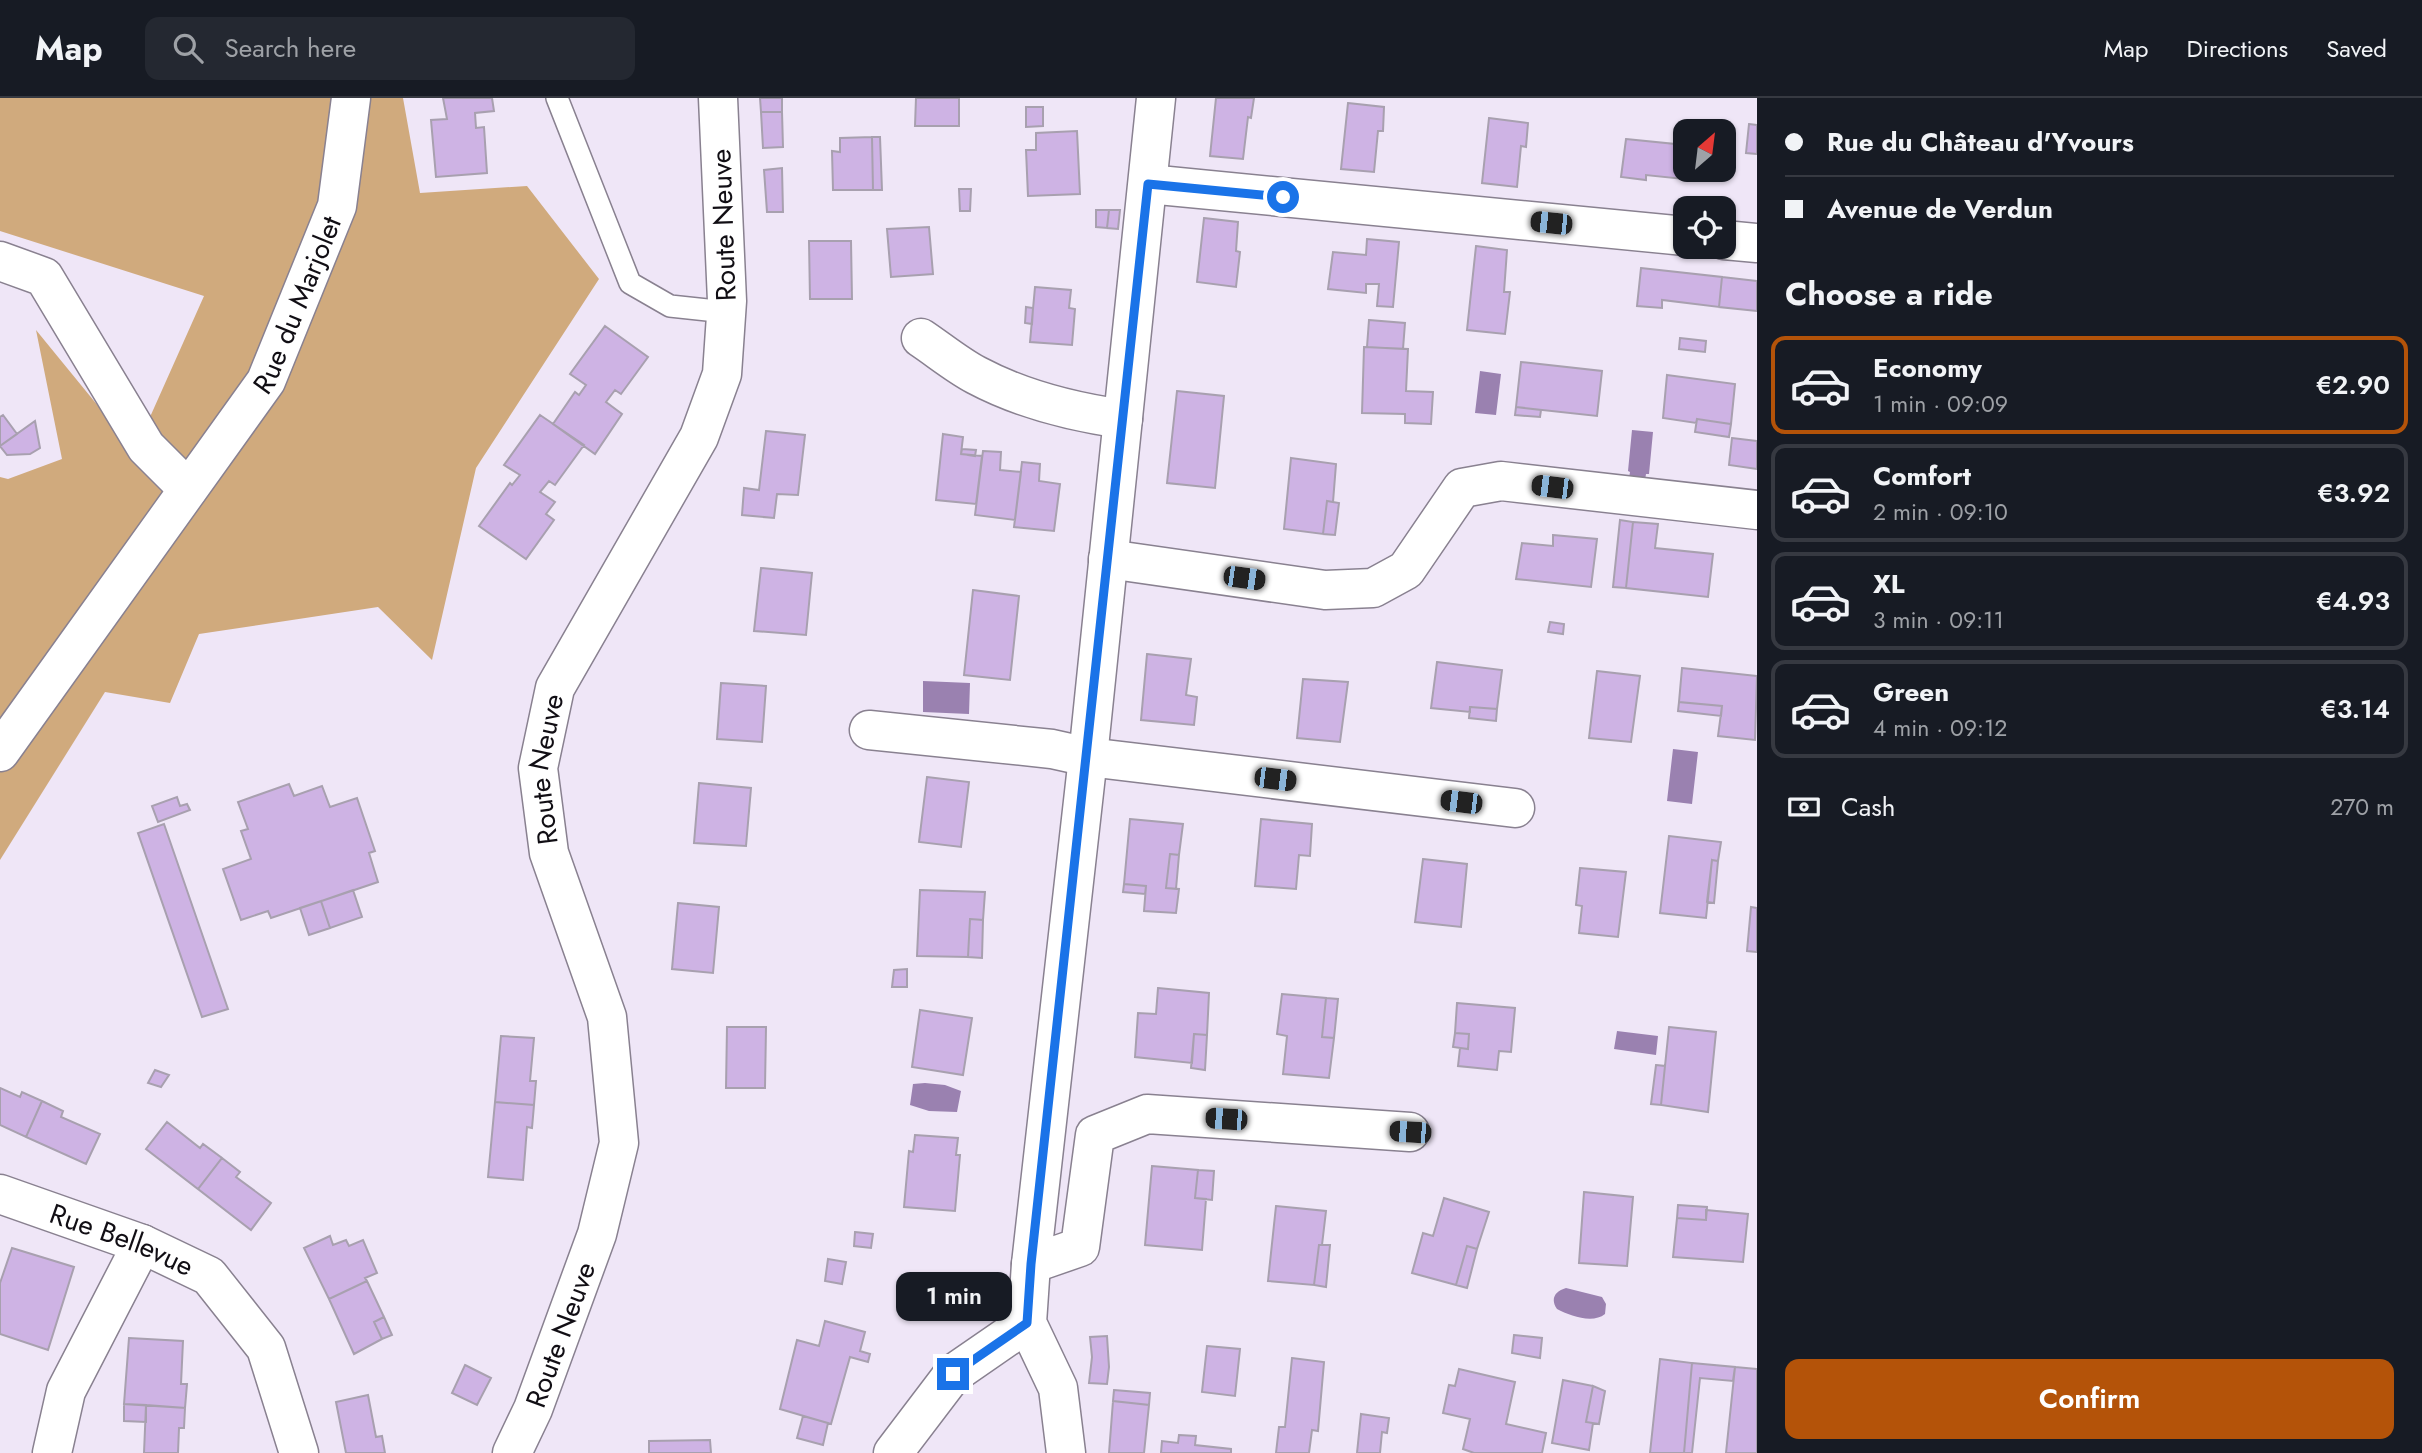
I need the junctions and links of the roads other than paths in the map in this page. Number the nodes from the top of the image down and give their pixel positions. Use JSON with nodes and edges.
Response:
{"nodes":[{"id":1,"x":351,"y":98,"type":"edge"},
{"id":2,"x":557,"y":98,"type":"edge"},
{"id":3,"x":718,"y":98,"type":"edge"},
{"id":4,"x":1156,"y":98,"type":"edge"},
{"id":5,"x":1148,"y":184,"type":"junction"},
{"id":6,"x":1673,"y":235,"type":"edge"},
{"id":7,"x":1736,"y":241,"type":"edge"},
{"id":8,"x":1757,"y":243,"type":"edge"},
{"id":9,"x":0,"y":261,"type":"edge"},
{"id":10,"x":726,"y":312,"type":"junction"},
{"id":11,"x":921,"y":338,"type":"dead end"},
{"id":12,"x":1123,"y":419,"type":"junction"},
{"id":13,"x":188,"y":489,"type":"junction"},
{"id":14,"x":1757,"y":510,"type":"edge"},
{"id":15,"x":1108,"y":559,"type":"junction"},
{"id":16,"x":869,"y":730,"type":"dead end"},
{"id":17,"x":0,"y":752,"type":"edge"},
{"id":18,"x":1088,"y":757,"type":"junction"},
{"id":19,"x":1515,"y":808,"type":"dead end"},
{"id":20,"x":1410,"y":1132,"type":"dead end"},
{"id":21,"x":0,"y":1194,"type":"edge"},
{"id":22,"x":142,"y":1244,"type":"junction"},
{"id":23,"x":1031,"y":1264,"type":"junction"},
{"id":24,"x":1027,"y":1323,"type":"junction"},
{"id":25,"x":51,"y":1453,"type":"edge"},
{"id":26,"x":299,"y":1453,"type":"edge"},
{"id":27,"x":512,"y":1453,"type":"edge"},
{"id":28,"x":893,"y":1453,"type":"edge"},
{"id":29,"x":1066,"y":1453,"type":"edge"}],
"edges":[{"from":1,"to":13,"type":"street","name":"Rue du Marjolet"},
{"from":2,"to":10,"type":"lane"},
{"from":3,"to":10,"type":"street","name":"Route Neuve"},
{"from":4,"to":5,"type":"street"},
{"from":5,"to":6,"type":"street"},
{"from":5,"to":12,"type":"street"},
{"from":7,"to":8,"type":"street"},
{"from":9,"to":13,"type":"street"},
{"from":10,"to":27,"type":"street","name":"Route Neuve"},
{"from":11,"to":12,"type":"street"},
{"from":12,"to":15,"type":"street"},
{"from":13,"to":17,"type":"street","name":"Rue du Marjolet"},
{"from":14,"to":15,"type":"street"},
{"from":15,"to":18,"type":"street"},
{"from":16,"to":18,"type":"street"},
{"from":18,"to":19,"type":"street"},
{"from":18,"to":23,"type":"street"},
{"from":20,"to":23,"type":"street"},
{"from":21,"to":22,"type":"street","name":"Rue Bellevue"},
{"from":22,"to":25,"type":"street"},
{"from":22,"to":26,"type":"street","name":"Rue Bellevue"},
{"from":23,"to":24,"type":"street"},
{"from":24,"to":28,"type":"street"},
{"from":24,"to":29,"type":"street"}]}
